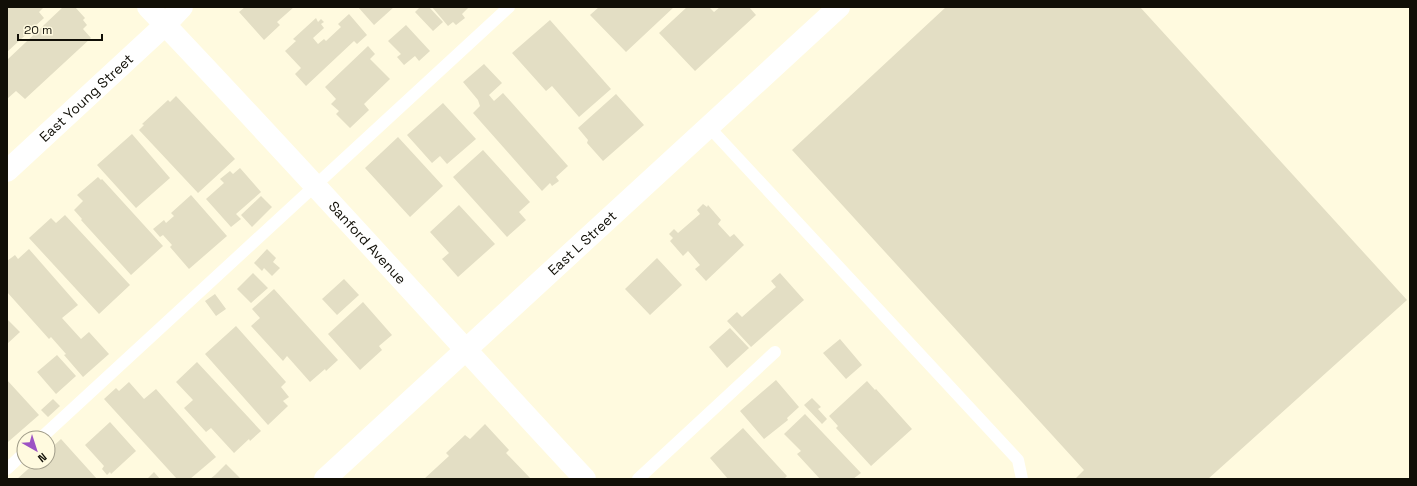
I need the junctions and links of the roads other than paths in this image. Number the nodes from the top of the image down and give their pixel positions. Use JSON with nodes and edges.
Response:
{"nodes":[{"id":1,"x":148,"y":7,"type":"edge"},
{"id":2,"x":182,"y":7,"type":"edge"},
{"id":3,"x":509,"y":7,"type":"edge"},
{"id":4,"x":839,"y":7,"type":"edge"},
{"id":5,"x":165,"y":24,"type":"junction"},
{"id":6,"x":709,"y":127,"type":"junction"},
{"id":7,"x":7,"y":171,"type":"edge"},
{"id":8,"x":315,"y":185,"type":"junction"},
{"id":9,"x":465,"y":350,"type":"junction"},
{"id":10,"x":775,"y":352,"type":"dead end"},
{"id":11,"x":50,"y":430,"type":"edge"},
{"id":12,"x":16,"y":461,"type":"edge"},
{"id":13,"x":7,"y":469,"type":"edge"},
{"id":14,"x":325,"y":479,"type":"edge"},
{"id":15,"x":585,"y":479,"type":"edge"},
{"id":16,"x":638,"y":479,"type":"edge"},
{"id":17,"x":1022,"y":479,"type":"edge"}],
"edges":[{"from":1,"to":5,"type":"street","name":"Sanford Avenue"},
{"from":2,"to":5,"type":"street","name":"East Young Street"},
{"from":3,"to":8,"type":"lane"},
{"from":4,"to":6,"type":"street","name":"East L Street"},
{"from":5,"to":7,"type":"street","name":"East Young Street"},
{"from":5,"to":8,"type":"street","name":"Sanford Avenue"},
{"from":6,"to":9,"type":"street","name":"East L Street"},
{"from":6,"to":17,"type":"lane"},
{"from":8,"to":9,"type":"street","name":"Sanford Avenue"},
{"from":8,"to":11,"type":"lane"},
{"from":9,"to":14,"type":"street","name":"East L Street"},
{"from":9,"to":15,"type":"street","name":"Sanford Avenue"},
{"from":10,"to":16,"type":"lane"},
{"from":12,"to":13,"type":"lane"}]}
